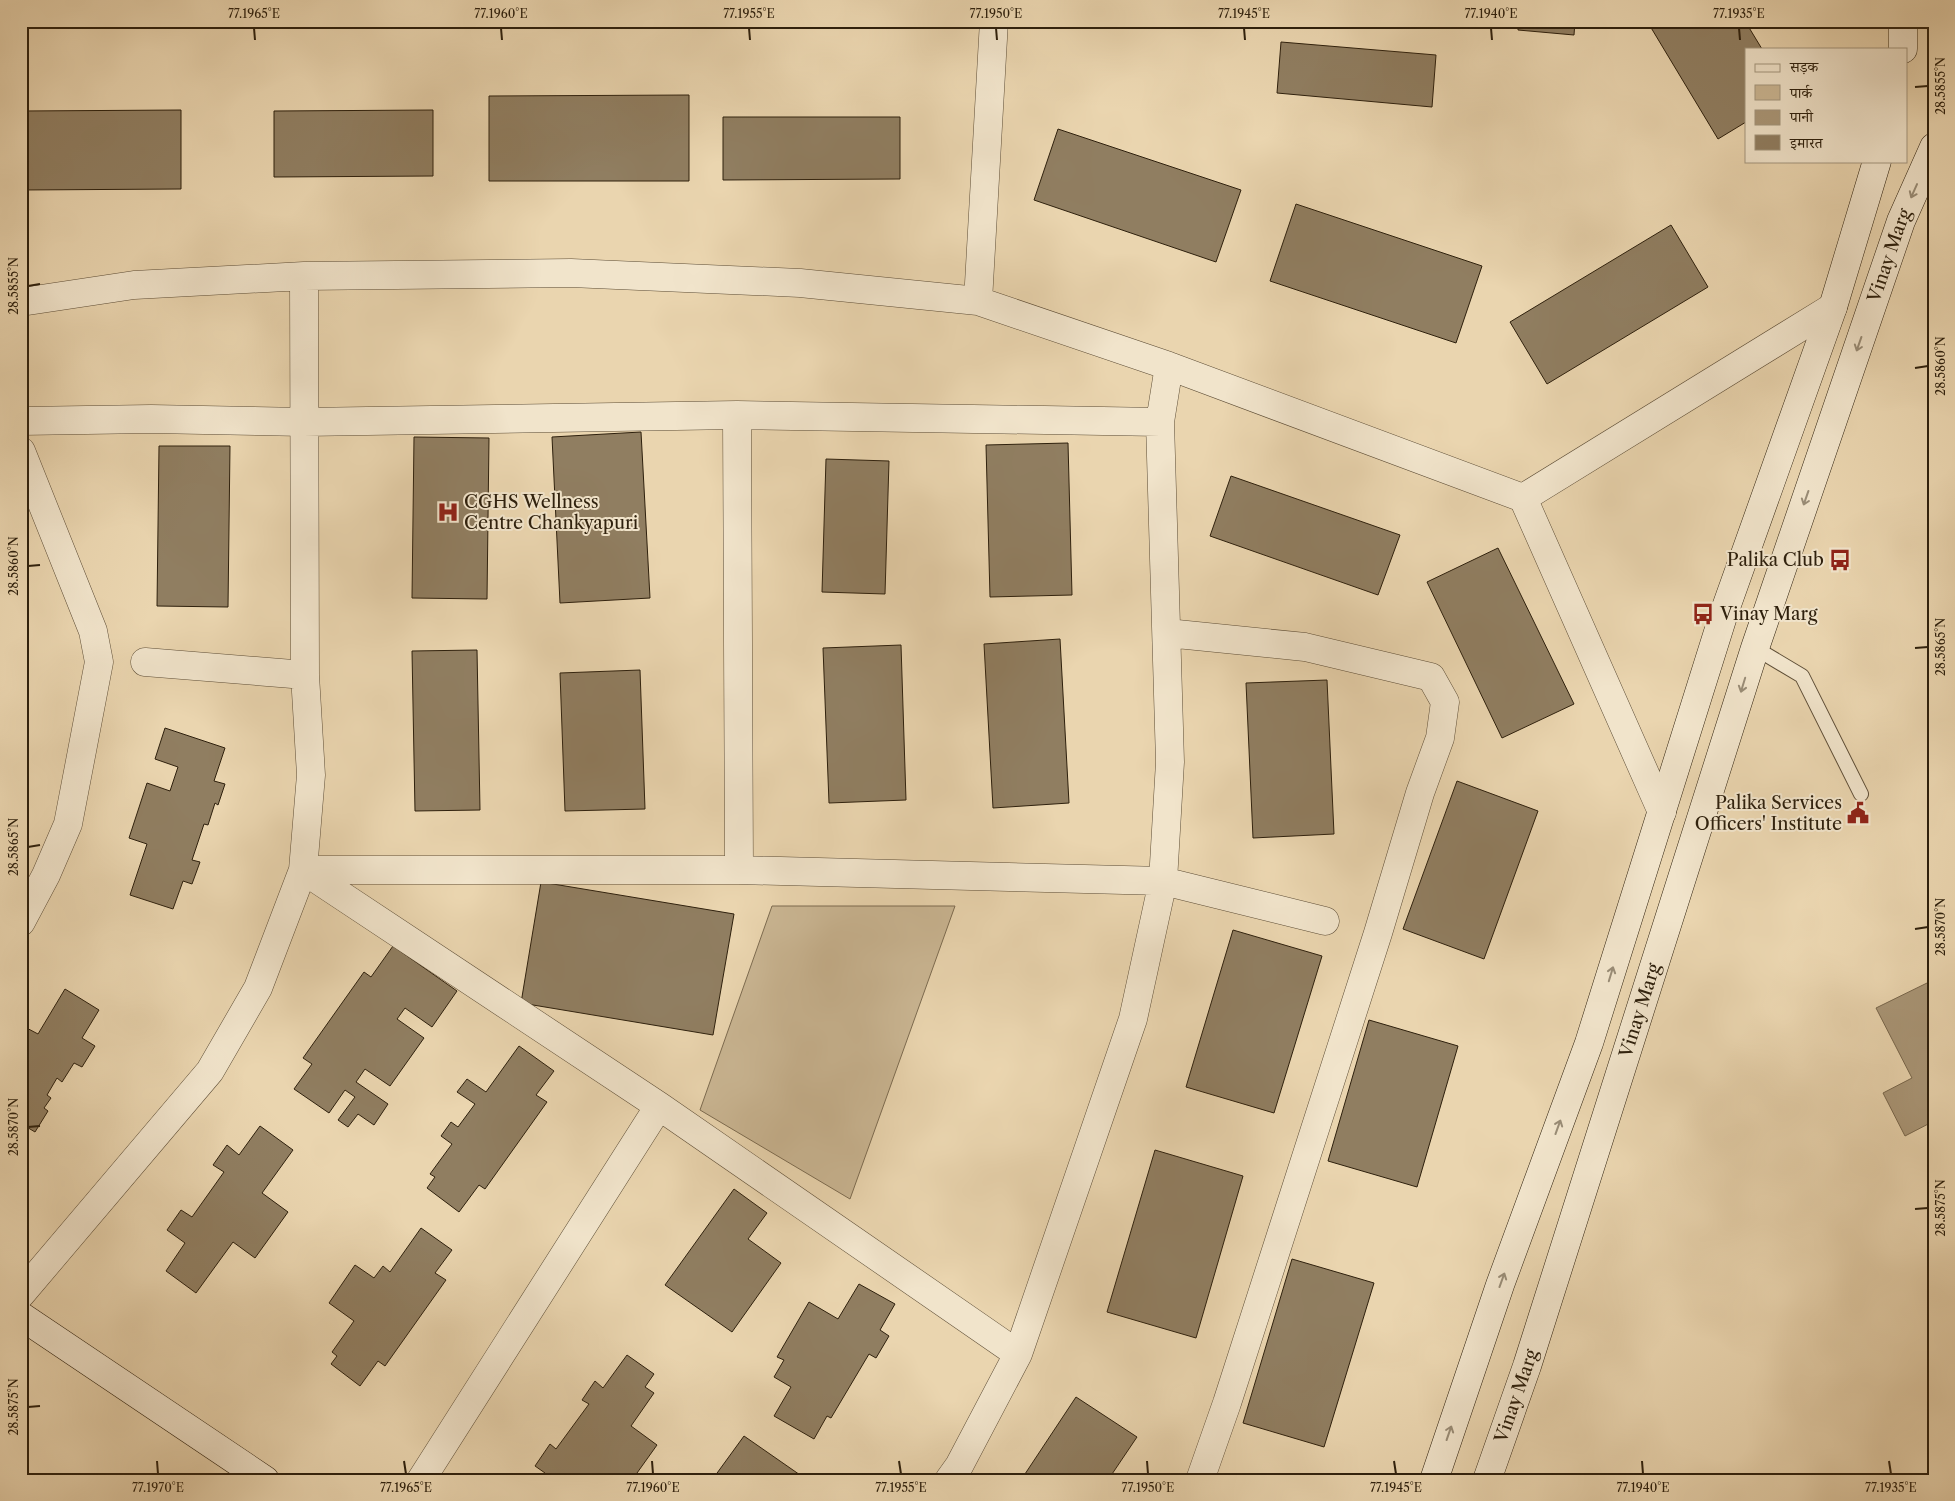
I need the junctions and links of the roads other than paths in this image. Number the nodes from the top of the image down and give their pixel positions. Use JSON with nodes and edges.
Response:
{"nodes":[{"id":1,"x":994,"y":21,"type":"edge"},
{"id":2,"x":1903,"y":21,"type":"edge"},
{"id":3,"x":1903,"y":48,"type":"edge"},
{"id":4,"x":1934,"y":146,"type":"edge"},
{"id":5,"x":1877,"y":162,"type":"edge"},
{"id":6,"x":304,"y":276,"type":"junction"},
{"id":7,"x":978,"y":301,"type":"junction"},
{"id":8,"x":21,"y":302,"type":"edge"},
{"id":9,"x":1833,"y":307,"type":"junction"},
{"id":10,"x":1169,"y":366,"type":"junction"},
{"id":11,"x":737,"y":415,"type":"junction"},
{"id":12,"x":21,"y":421,"type":"edge"},
{"id":13,"x":304,"y":422,"type":"junction"},
{"id":14,"x":1160,"y":422,"type":"junction"},
{"id":15,"x":21,"y":451,"type":"edge"},
{"id":16,"x":1523,"y":498,"type":"junction"},
{"id":17,"x":1167,"y":633,"type":"junction"},
{"id":18,"x":1755,"y":648,"type":"junction"},
{"id":19,"x":145,"y":662,"type":"dead end"},
{"id":20,"x":305,"y":675,"type":"junction"},
{"id":21,"x":1861,"y":794,"type":"dead end"},
{"id":22,"x":1662,"y":812,"type":"junction"},
{"id":23,"x":302,"y":870,"type":"junction"},
{"id":24,"x":739,"y":870,"type":"junction"},
{"id":25,"x":1164,"y":881,"type":"junction"},
{"id":26,"x":1325,"y":921,"type":"dead end"},
{"id":27,"x":21,"y":922,"type":"edge"},
{"id":28,"x":659,"y":1106,"type":"junction"},
{"id":29,"x":21,"y":1294,"type":"edge"},
{"id":30,"x":21,"y":1316,"type":"edge"},
{"id":31,"x":1018,"y":1354,"type":"junction"},
{"id":32,"x":264,"y":1480,"type":"edge"},
{"id":33,"x":422,"y":1480,"type":"edge"},
{"id":34,"x":949,"y":1480,"type":"edge"},
{"id":35,"x":1200,"y":1480,"type":"edge"},
{"id":36,"x":1434,"y":1480,"type":"edge"},
{"id":37,"x":1487,"y":1480,"type":"edge"}],
"edges":[{"from":1,"to":7,"type":"street"},
{"from":2,"to":3,"type":"street"},
{"from":4,"to":18,"type":"street","name":"Vinay Marg","one_way":true},
{"from":5,"to":9,"type":"street"},
{"from":6,"to":7,"type":"street"},
{"from":6,"to":8,"type":"street"},
{"from":6,"to":13,"type":"street"},
{"from":7,"to":10,"type":"street"},
{"from":9,"to":16,"type":"street"},
{"from":9,"to":22,"type":"street"},
{"from":10,"to":14,"type":"street"},
{"from":10,"to":16,"type":"street"},
{"from":11,"to":13,"type":"street"},
{"from":11,"to":14,"type":"street"},
{"from":11,"to":24,"type":"street"},
{"from":12,"to":13,"type":"street"},
{"from":13,"to":20,"type":"street"},
{"from":14,"to":17,"type":"street"},
{"from":15,"to":27,"type":"street"},
{"from":16,"to":22,"type":"street"},
{"from":17,"to":25,"type":"street"},
{"from":17,"to":35,"type":"street"},
{"from":18,"to":21,"type":"lane"},
{"from":18,"to":37,"type":"street","name":"Vinay Marg","one_way":true},
{"from":19,"to":20,"type":"street"},
{"from":20,"to":23,"type":"street"},
{"from":36,"to":22,"type":"street","one_way":true},
{"from":23,"to":24,"type":"street"},
{"from":23,"to":28,"type":"street"},
{"from":23,"to":29,"type":"street"},
{"from":24,"to":25,"type":"street"},
{"from":25,"to":26,"type":"street"},
{"from":25,"to":31,"type":"street"},
{"from":28,"to":31,"type":"street"},
{"from":28,"to":33,"type":"street"},
{"from":30,"to":32,"type":"street"},
{"from":31,"to":34,"type":"street"}]}
